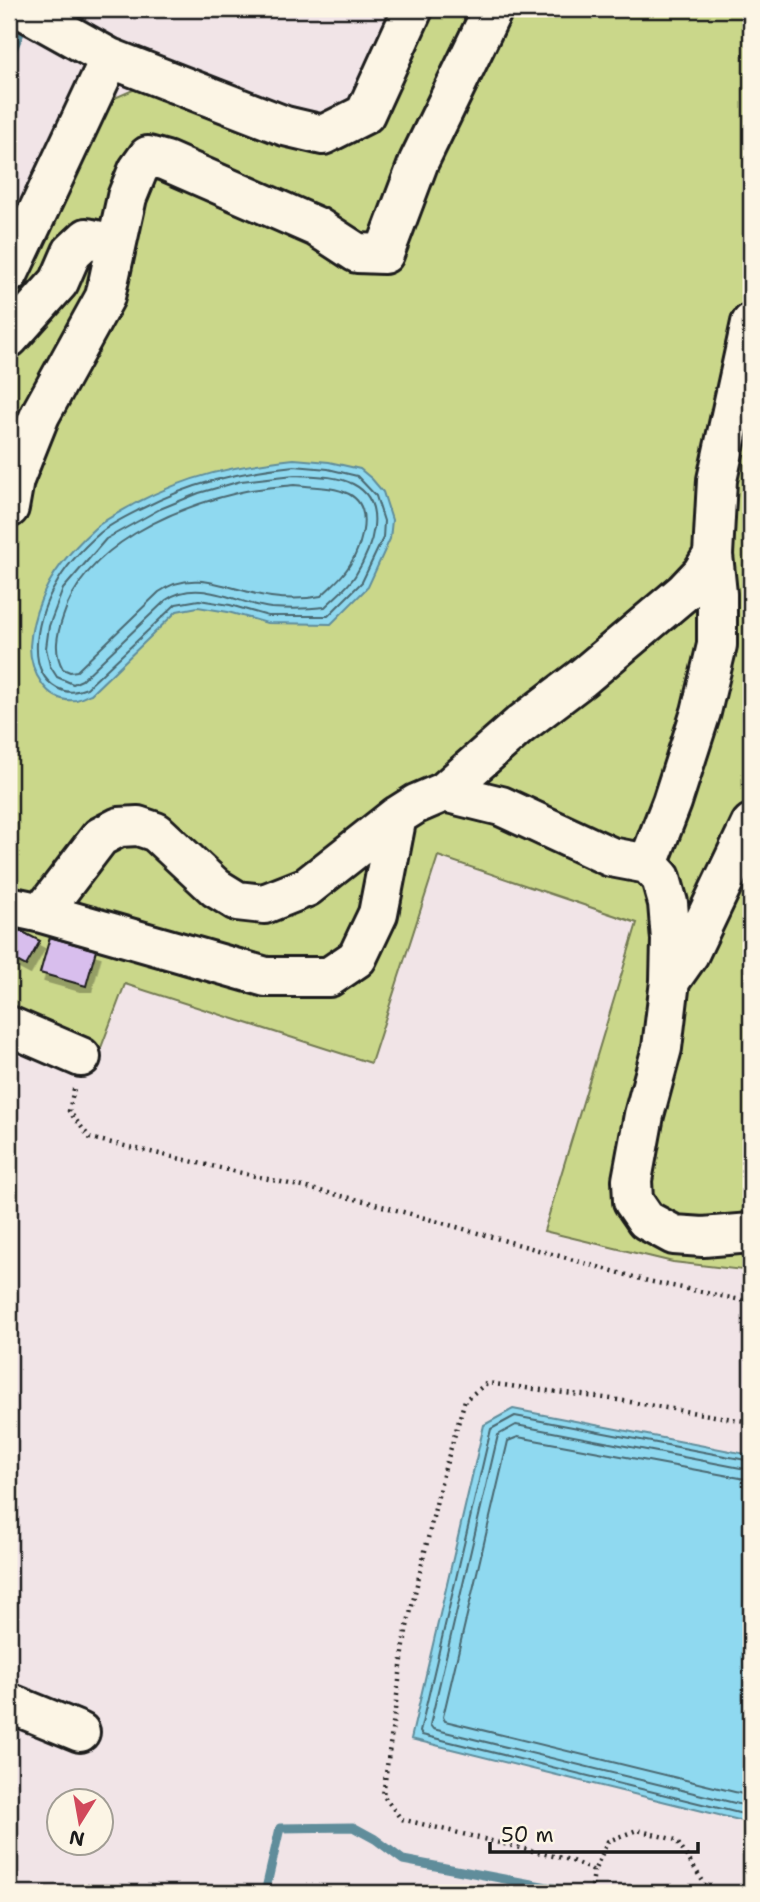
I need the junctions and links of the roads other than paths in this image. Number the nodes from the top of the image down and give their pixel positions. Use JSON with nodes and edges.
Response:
{"nodes":[{"id":1,"x":22,"y":9,"type":"edge"},
{"id":2,"x":413,"y":9,"type":"edge"},
{"id":3,"x":493,"y":9,"type":"edge"},
{"id":4,"x":110,"y":58,"type":"junction"},
{"id":5,"x":116,"y":244,"type":"junction"},
{"id":6,"x":9,"y":273,"type":"edge"},
{"id":7,"x":751,"y":323,"type":"edge"},
{"id":8,"x":9,"y":338,"type":"edge"},
{"id":9,"x":9,"y":508,"type":"edge"},
{"id":10,"x":713,"y":555,"type":"junction"},
{"id":11,"x":444,"y":792,"type":"junction"},
{"id":12,"x":397,"y":816,"type":"junction"},
{"id":13,"x":751,"y":824,"type":"edge"},
{"id":14,"x":648,"y":864,"type":"junction"},
{"id":15,"x":25,"y":910,"type":"edge"},
{"id":16,"x":670,"y":981,"type":"junction"},
{"id":17,"x":9,"y":1026,"type":"edge"},
{"id":18,"x":81,"y":1057,"type":"road end"},
{"id":19,"x":751,"y":1233,"type":"edge"},
{"id":20,"x":9,"y":1703,"type":"edge"},
{"id":21,"x":80,"y":1732,"type":"dead end"}],
"edges":[{"from":1,"to":4,"type":"street"},
{"from":2,"to":4,"type":"street"},
{"from":3,"to":5,"type":"street"},
{"from":4,"to":6,"type":"street"},
{"from":5,"to":8,"type":"street"},
{"from":5,"to":9,"type":"street"},
{"from":7,"to":10,"type":"street"},
{"from":10,"to":11,"type":"street"},
{"from":10,"to":14,"type":"street"},
{"from":11,"to":12,"type":"street"},
{"from":11,"to":14,"type":"street"},
{"from":12,"to":15,"type":"street"},
{"from":12,"to":15,"type":"street"},
{"from":13,"to":16,"type":"street"},
{"from":14,"to":16,"type":"street"},
{"from":16,"to":19,"type":"street"},
{"from":17,"to":18,"type":"street"},
{"from":20,"to":21,"type":"street"}]}
